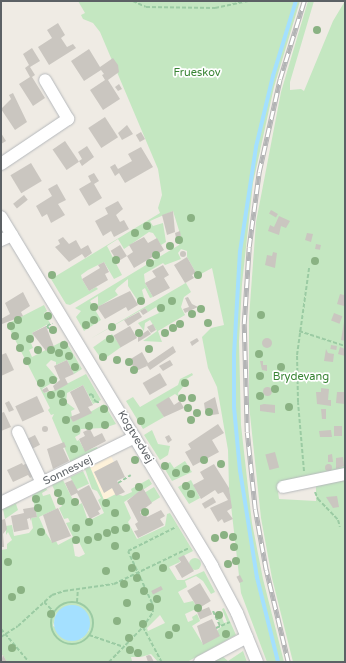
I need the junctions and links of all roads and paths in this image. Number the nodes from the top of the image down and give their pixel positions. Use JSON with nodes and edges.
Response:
{"nodes":[{"id":1,"x":133,"y":1,"type":"edge"},
{"id":2,"x":249,"y":1,"type":"edge"},
{"id":3,"x":44,"y":80,"type":"dead end"},
{"id":4,"x":1,"y":164,"type":"edge"},
{"id":5,"x":1,"y":217,"type":"edge"},
{"id":6,"x":6,"y":237,"type":"edge"},
{"id":7,"x":309,"y":268,"type":"dead end"},
{"id":8,"x":52,"y":323,"type":"dead end"},
{"id":9,"x":49,"y":329,"type":"dead end"},
{"id":10,"x":299,"y":331,"type":"junction"},
{"id":11,"x":345,"y":346,"type":"edge"},
{"id":12,"x":89,"y":395,"type":"dead end"},
{"id":13,"x":98,"y":402,"type":"dead end"},
{"id":14,"x":18,"y":432,"type":"dead end"},
{"id":15,"x":135,"y":437,"type":"junction"},
{"id":16,"x":345,"y":474,"type":"edge"},
{"id":17,"x":131,"y":475,"type":"dead end"},
{"id":18,"x":305,"y":482,"type":"junction"},
{"id":19,"x":42,"y":483,"type":"junction"},
{"id":20,"x":118,"y":483,"type":"dead end"},
{"id":21,"x":283,"y":488,"type":"dead end"},
{"id":22,"x":320,"y":501,"type":"dead end"},
{"id":23,"x":1,"y":504,"type":"edge"},
{"id":24,"x":186,"y":522,"type":"junction"},
{"id":25,"x":340,"y":528,"type":"dead end"},
{"id":26,"x":199,"y":543,"type":"junction"},
{"id":27,"x":138,"y":573,"type":"junction"},
{"id":28,"x":78,"y":589,"type":"junction"},
{"id":29,"x":44,"y":602,"type":"junction"},
{"id":30,"x":76,"y":602,"type":"junction"},
{"id":31,"x":213,"y":611,"type":"dead end"},
{"id":32,"x":54,"y":612,"type":"junction"},
{"id":33,"x":227,"y":623,"type":"dead end"},
{"id":34,"x":220,"y":626,"type":"junction"},
{"id":35,"x":143,"y":627,"type":"junction"},
{"id":36,"x":216,"y":628,"type":"dead end"},
{"id":37,"x":1,"y":629,"type":"edge"},
{"id":38,"x":6,"y":634,"type":"junction"},
{"id":39,"x":89,"y":635,"type":"junction"},
{"id":40,"x":1,"y":637,"type":"edge"},
{"id":41,"x":247,"y":637,"type":"junction"},
{"id":42,"x":124,"y":647,"type":"junction"},
{"id":43,"x":29,"y":662,"type":"edge"},
{"id":44,"x":109,"y":662,"type":"edge"},
{"id":45,"x":162,"y":662,"type":"edge"},
{"id":46,"x":200,"y":662,"type":"edge"},
{"id":47,"x":257,"y":662,"type":"edge"}],
"edges":[{"from":1,"to":2,"type":"path"},
{"from":3,"to":4,"type":"street"},
{"from":5,"to":6,"type":"street","name":"Kogtvedvej"},
{"from":6,"to":15,"type":"street","name":"Kogtvedvej"},
{"from":7,"to":10,"type":"path"},
{"from":8,"to":9,"type":"path"},
{"from":10,"to":11,"type":"path"},
{"from":10,"to":18,"type":"path"},
{"from":12,"to":13,"type":"path"},
{"from":14,"to":19,"type":"street"},
{"from":15,"to":19,"type":"street","name":"Sonnesvej"},
{"from":15,"to":24,"type":"street","name":"Kogtvedvej"},
{"from":16,"to":18,"type":"street"},
{"from":17,"to":20,"type":"path"},
{"from":18,"to":21,"type":"street"},
{"from":19,"to":23,"type":"street","name":"Sonnesvej"},
{"from":22,"to":25,"type":"path"},
{"from":24,"to":26,"type":"street","name":"Kogtvedvej"},
{"from":24,"to":27,"type":"path"},
{"from":26,"to":27,"type":"path"},
{"from":26,"to":41,"type":"street","name":"Kogtvedvej"},
{"from":27,"to":28,"type":"path"},
{"from":27,"to":35,"type":"path"},
{"from":28,"to":29,"type":"path"},
{"from":28,"to":30,"type":"path"},
{"from":29,"to":32,"type":"path"},
{"from":29,"to":38,"type":"path"},
{"from":30,"to":32,"type":"path"},
{"from":30,"to":39,"type":"path"},
{"from":31,"to":34,"type":"path"},
{"from":32,"to":39,"type":"path"},
{"from":33,"to":34,"type":"path"},
{"from":34,"to":36,"type":"path"},
{"from":35,"to":42,"type":"path"},
{"from":35,"to":45,"type":"path"},
{"from":37,"to":38,"type":"path"},
{"from":38,"to":40,"type":"path"},
{"from":38,"to":43,"type":"path"},
{"from":39,"to":42,"type":"path"},
{"from":41,"to":46,"type":"street"},
{"from":41,"to":47,"type":"street","name":"Kogtvedvej"},
{"from":42,"to":44,"type":"path"}]}
